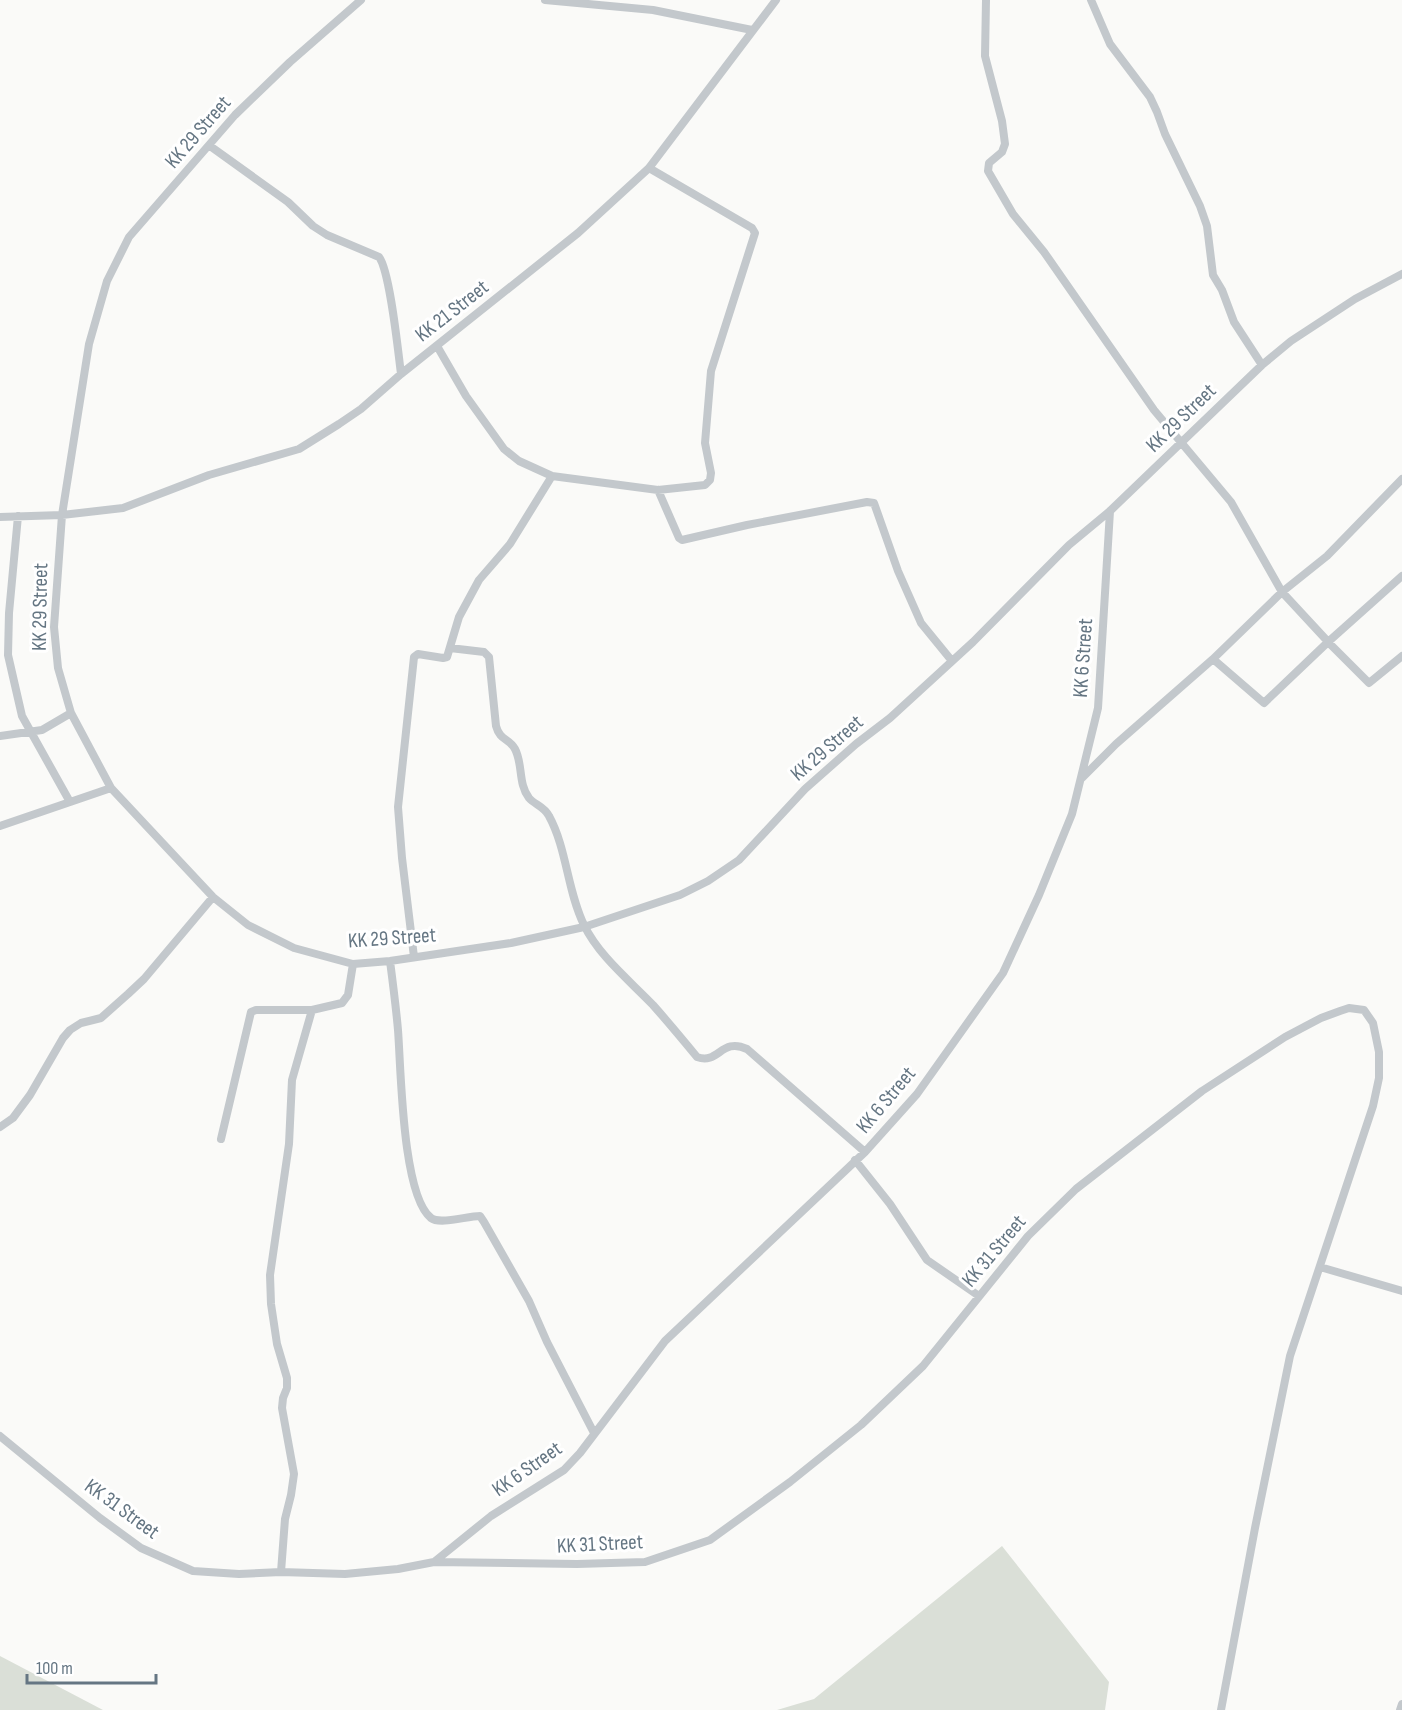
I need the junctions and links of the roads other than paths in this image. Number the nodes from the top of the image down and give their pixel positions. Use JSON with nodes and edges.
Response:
{"nodes":[{"id":1,"x":361,"y":0,"type":"edge"},
{"id":2,"x":545,"y":0,"type":"edge"},
{"id":3,"x":776,"y":0,"type":"edge"},
{"id":4,"x":986,"y":0,"type":"edge"},
{"id":5,"x":1091,"y":0,"type":"edge"},
{"id":6,"x":752,"y":30,"type":"junction"},
{"id":7,"x":210,"y":146,"type":"junction"},
{"id":8,"x":649,"y":168,"type":"junction"},
{"id":9,"x":1402,"y":274,"type":"edge"},
{"id":10,"x":437,"y":346,"type":"junction"},
{"id":11,"x":1262,"y":365,"type":"junction"},
{"id":12,"x":401,"y":374,"type":"junction"},
{"id":13,"x":1181,"y":444,"type":"junction"},
{"id":14,"x":552,"y":476,"type":"junction"},
{"id":15,"x":1402,"y":479,"type":"edge"},
{"id":16,"x":658,"y":490,"type":"junction"},
{"id":17,"x":1110,"y":512,"type":"junction"},
{"id":18,"x":62,"y":515,"type":"junction"},
{"id":19,"x":18,"y":516,"type":"junction"},
{"id":20,"x":0,"y":517,"type":"edge"},
{"id":21,"x":1402,"y":576,"type":"edge"},
{"id":22,"x":1282,"y":592,"type":"junction"},
{"id":23,"x":1328,"y":642,"type":"junction"},
{"id":24,"x":450,"y":648,"type":"junction"},
{"id":25,"x":1402,"y":656,"type":"edge"},
{"id":26,"x":1213,"y":659,"type":"junction"},
{"id":27,"x":952,"y":661,"type":"junction"},
{"id":28,"x":71,"y":712,"type":"junction"},
{"id":29,"x":32,"y":733,"type":"junction"},
{"id":30,"x":0,"y":736,"type":"edge"},
{"id":31,"x":1080,"y":779,"type":"junction"},
{"id":32,"x":111,"y":788,"type":"junction"},
{"id":33,"x":70,"y":802,"type":"junction"},
{"id":34,"x":0,"y":826,"type":"edge"},
{"id":35,"x":213,"y":897,"type":"junction"},
{"id":36,"x":584,"y":927,"type":"junction"},
{"id":37,"x":414,"y":957,"type":"junction"},
{"id":38,"x":390,"y":961,"type":"junction"},
{"id":39,"x":353,"y":964,"type":"junction"},
{"id":40,"x":312,"y":1010,"type":"junction"},
{"id":41,"x":0,"y":1127,"type":"edge"},
{"id":42,"x":221,"y":1139,"type":"dead end"},
{"id":43,"x":864,"y":1152,"type":"junction"},
{"id":44,"x":855,"y":1161,"type":"junction"},
{"id":45,"x":1320,"y":1267,"type":"junction"},
{"id":46,"x":1402,"y":1291,"type":"edge"},
{"id":47,"x":979,"y":1296,"type":"junction"},
{"id":48,"x":594,"y":1433,"type":"junction"},
{"id":49,"x":0,"y":1436,"type":"edge"},
{"id":50,"x":434,"y":1562,"type":"junction"},
{"id":51,"x":281,"y":1572,"type":"junction"},
{"id":52,"x":1402,"y":1704,"type":"edge"},
{"id":53,"x":1221,"y":1710,"type":"edge"},
{"id":54,"x":1400,"y":1710,"type":"edge"}],
"edges":[{"from":1,"to":7,"type":"street","name":"KK 29 Street"},
{"from":2,"to":6,"type":"street"},
{"from":3,"to":6,"type":"street","name":"KK 21 Street"},
{"from":4,"to":13,"type":"street"},
{"from":5,"to":11,"type":"street"},
{"from":6,"to":8,"type":"street","name":"KK 21 Street"},
{"from":7,"to":12,"type":"street"},
{"from":7,"to":18,"type":"street","name":"KK 29 Street"},
{"from":8,"to":10,"type":"street","name":"KK 21 Street"},
{"from":8,"to":16,"type":"street"},
{"from":9,"to":11,"type":"street","name":"KK 29 Street"},
{"from":10,"to":12,"type":"street","name":"KK 21 Street"},
{"from":10,"to":14,"type":"street"},
{"from":11,"to":13,"type":"street","name":"KK 29 Street"},
{"from":12,"to":18,"type":"street","name":"KK 21 Street"},
{"from":13,"to":17,"type":"street","name":"KK 29 Street"},
{"from":13,"to":22,"type":"street"},
{"from":14,"to":16,"type":"street"},
{"from":14,"to":24,"type":"street"},
{"from":15,"to":22,"type":"street"},
{"from":16,"to":27,"type":"street"},
{"from":17,"to":27,"type":"street","name":"KK 29 Street"},
{"from":17,"to":31,"type":"street","name":"KK 6 Street"},
{"from":18,"to":19,"type":"street","name":"KK 21 Street"},
{"from":18,"to":28,"type":"street","name":"KK 29 Street"},
{"from":19,"to":20,"type":"street","name":"KK 21 Street"},
{"from":19,"to":29,"type":"street"},
{"from":21,"to":23,"type":"street"},
{"from":22,"to":23,"type":"street"},
{"from":22,"to":26,"type":"street"},
{"from":23,"to":25,"type":"street"},
{"from":23,"to":26,"type":"street"},
{"from":24,"to":36,"type":"street"},
{"from":24,"to":37,"type":"street"},
{"from":26,"to":31,"type":"street"},
{"from":27,"to":36,"type":"street","name":"KK 29 Street"},
{"from":28,"to":29,"type":"street"},
{"from":28,"to":32,"type":"street","name":"KK 29 Street"},
{"from":29,"to":30,"type":"street"},
{"from":29,"to":33,"type":"street"},
{"from":31,"to":43,"type":"street","name":"KK 6 Street"},
{"from":32,"to":33,"type":"street"},
{"from":32,"to":35,"type":"street","name":"KK 29 Street"},
{"from":33,"to":34,"type":"street"},
{"from":35,"to":39,"type":"street","name":"KK 29 Street"},
{"from":35,"to":41,"type":"street"},
{"from":36,"to":37,"type":"street","name":"KK 29 Street"},
{"from":36,"to":43,"type":"street"},
{"from":37,"to":38,"type":"street","name":"KK 29 Street"},
{"from":38,"to":39,"type":"street","name":"KK 29 Street"},
{"from":38,"to":48,"type":"street"},
{"from":39,"to":40,"type":"street"},
{"from":40,"to":42,"type":"street"},
{"from":40,"to":51,"type":"street"},
{"from":43,"to":44,"type":"street","name":"KK 6 Street"},
{"from":44,"to":47,"type":"street"},
{"from":44,"to":48,"type":"street","name":"KK 6 Street"},
{"from":45,"to":46,"type":"street"},
{"from":45,"to":47,"type":"street","name":"KK 31 Street"},
{"from":45,"to":53,"type":"street","name":"KK 31 Street"},
{"from":47,"to":50,"type":"street","name":"KK 31 Street"},
{"from":48,"to":50,"type":"street","name":"KK 6 Street"},
{"from":49,"to":51,"type":"street","name":"KK 31 Street"},
{"from":50,"to":51,"type":"street","name":"KK 31 Street"},
{"from":52,"to":54,"type":"street"}]}
